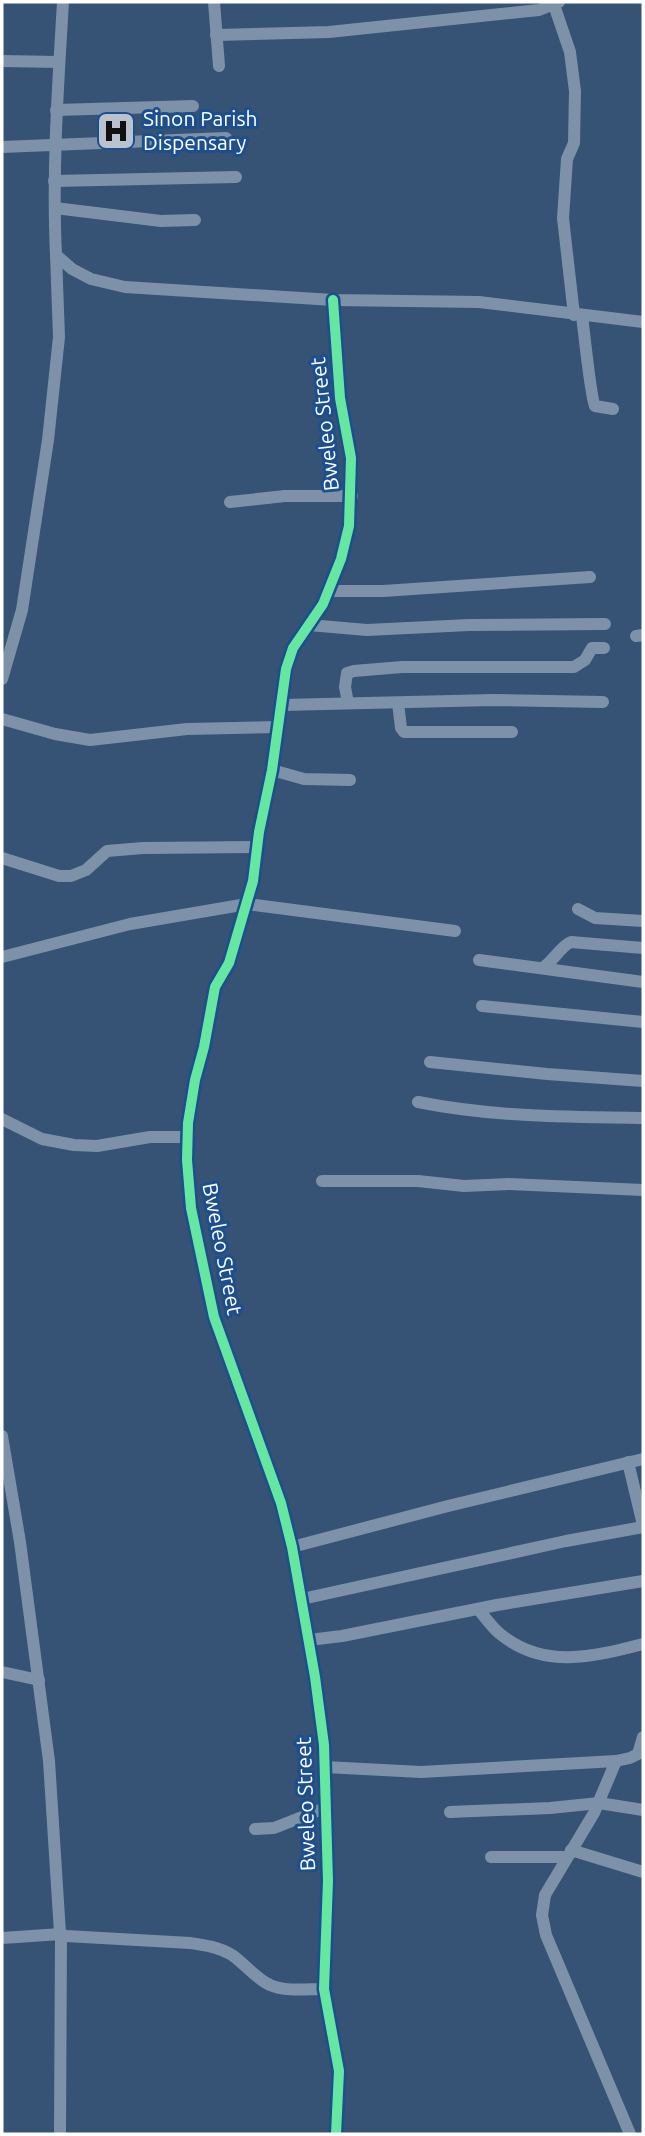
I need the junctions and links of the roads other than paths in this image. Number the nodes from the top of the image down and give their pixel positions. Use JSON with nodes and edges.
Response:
{"nodes":[{"id":1,"x":63,"y":2,"type":"edge"},
{"id":2,"x":214,"y":2,"type":"edge"},
{"id":3,"x":555,"y":2,"type":"edge"},
{"id":4,"x":216,"y":35,"type":"junction"},
{"id":5,"x":2,"y":61,"type":"edge"},
{"id":6,"x":59,"y":62,"type":"junction"},
{"id":7,"x":219,"y":66,"type":"dead end"},
{"id":8,"x":193,"y":106,"type":"dead end"},
{"id":9,"x":56,"y":110,"type":"junction"},
{"id":10,"x":226,"y":138,"type":"dead end"},
{"id":11,"x":56,"y":143,"type":"junction"},
{"id":12,"x":2,"y":147,"type":"edge"},
{"id":13,"x":236,"y":177,"type":"dead end"},
{"id":14,"x":54,"y":181,"type":"junction"},
{"id":15,"x":55,"y":208,"type":"junction"},
{"id":16,"x":195,"y":220,"type":"dead end"},
{"id":17,"x":56,"y":255,"type":"junction"},
{"id":18,"x":333,"y":300,"type":"junction"},
{"id":19,"x":578,"y":315,"type":"junction"},
{"id":20,"x":643,"y":323,"type":"edge"},
{"id":21,"x":613,"y":410,"type":"dead end"},
{"id":22,"x":352,"y":496,"type":"junction"},
{"id":23,"x":230,"y":502,"type":"dead end"},
{"id":24,"x":590,"y":577,"type":"dead end"},
{"id":25,"x":329,"y":591,"type":"junction"},
{"id":26,"x":605,"y":624,"type":"dead end"},
{"id":27,"x":309,"y":625,"type":"junction"},
{"id":28,"x":604,"y":648,"type":"dead end"},
{"id":29,"x":2,"y":679,"type":"edge"},
{"id":30,"x":603,"y":702,"type":"dead end"},
{"id":31,"x":348,"y":703,"type":"junction"},
{"id":32,"x":398,"y":703,"type":"junction"},
{"id":33,"x":282,"y":705,"type":"junction"},
{"id":34,"x":2,"y":719,"type":"edge"},
{"id":35,"x":279,"y":727,"type":"junction"},
{"id":36,"x":512,"y":732,"type":"dead end"},
{"id":37,"x":272,"y":770,"type":"junction"},
{"id":38,"x":350,"y":780,"type":"dead end"},
{"id":39,"x":257,"y":847,"type":"junction"},
{"id":40,"x":2,"y":858,"type":"edge"},
{"id":41,"x":247,"y":904,"type":"junction"},
{"id":42,"x":578,"y":909,"type":"dead end"},
{"id":43,"x":643,"y":920,"type":"edge"},
{"id":44,"x":455,"y":932,"type":"dead end"},
{"id":45,"x":643,"y":948,"type":"edge"},
{"id":46,"x":2,"y":957,"type":"edge"},
{"id":47,"x":479,"y":960,"type":"dead end"},
{"id":48,"x":544,"y":967,"type":"junction"},
{"id":49,"x":643,"y":982,"type":"edge"},
{"id":50,"x":482,"y":1006,"type":"dead end"},
{"id":51,"x":643,"y":1022,"type":"edge"},
{"id":52,"x":430,"y":1062,"type":"dead end"},
{"id":53,"x":643,"y":1081,"type":"edge"},
{"id":54,"x":418,"y":1102,"type":"dead end"},
{"id":55,"x":643,"y":1118,"type":"edge"},
{"id":56,"x":2,"y":1119,"type":"edge"},
{"id":57,"x":188,"y":1137,"type":"junction"},
{"id":58,"x":322,"y":1181,"type":"dead end"},
{"id":59,"x":643,"y":1189,"type":"edge"},
{"id":60,"x":2,"y":1436,"type":"edge"},
{"id":61,"x":643,"y":1459,"type":"edge"},
{"id":62,"x":628,"y":1462,"type":"junction"},
{"id":63,"x":643,"y":1526,"type":"edge"},
{"id":64,"x":292,"y":1548,"type":"junction"},
{"id":65,"x":643,"y":1581,"type":"edge"},
{"id":66,"x":302,"y":1599,"type":"junction"},
{"id":67,"x":478,"y":1609,"type":"junction"},
{"id":68,"x":309,"y":1640,"type":"junction"},
{"id":69,"x":643,"y":1644,"type":"edge"},
{"id":70,"x":2,"y":1672,"type":"edge"},
{"id":71,"x":39,"y":1680,"type":"junction"},
{"id":72,"x":643,"y":1745,"type":"edge"},
{"id":73,"x":616,"y":1761,"type":"junction"},
{"id":74,"x":325,"y":1768,"type":"junction"},
{"id":75,"x":599,"y":1803,"type":"junction"},
{"id":76,"x":325,"y":1808,"type":"junction"},
{"id":77,"x":643,"y":1810,"type":"edge"},
{"id":78,"x":450,"y":1812,"type":"dead end"},
{"id":79,"x":255,"y":1829,"type":"dead end"},
{"id":80,"x":569,"y":1854,"type":"junction"},
{"id":81,"x":491,"y":1857,"type":"dead end"},
{"id":82,"x":643,"y":1872,"type":"edge"},
{"id":83,"x":61,"y":1934,"type":"junction"},
{"id":84,"x":2,"y":1938,"type":"edge"},
{"id":85,"x":324,"y":1989,"type":"junction"},
{"id":86,"x":60,"y":2134,"type":"edge"},
{"id":87,"x":336,"y":2134,"type":"edge"},
{"id":88,"x":630,"y":2134,"type":"edge"}],
"edges":[{"from":1,"to":6,"type":"street"},
{"from":2,"to":4,"type":"street"},
{"from":3,"to":4,"type":"street"},
{"from":3,"to":19,"type":"street"},
{"from":4,"to":7,"type":"street"},
{"from":5,"to":6,"type":"street"},
{"from":6,"to":9,"type":"street"},
{"from":8,"to":9,"type":"street"},
{"from":9,"to":11,"type":"street"},
{"from":10,"to":11,"type":"street"},
{"from":11,"to":12,"type":"street"},
{"from":11,"to":14,"type":"street"},
{"from":13,"to":14,"type":"street"},
{"from":14,"to":15,"type":"street"},
{"from":15,"to":16,"type":"street"},
{"from":15,"to":17,"type":"street"},
{"from":17,"to":18,"type":"street"},
{"from":17,"to":29,"type":"street"},
{"from":18,"to":19,"type":"street"},
{"from":18,"to":22,"type":"street","name":"Bweleo Street"},
{"from":19,"to":20,"type":"street"},
{"from":19,"to":21,"type":"street"},
{"from":22,"to":23,"type":"street"},
{"from":22,"to":25,"type":"street","name":"Bweleo Street"},
{"from":24,"to":25,"type":"street"},
{"from":25,"to":27,"type":"street","name":"Bweleo Street"},
{"from":26,"to":27,"type":"street"},
{"from":27,"to":33,"type":"street","name":"Bweleo Street"},
{"from":28,"to":31,"type":"street"},
{"from":30,"to":32,"type":"street"},
{"from":31,"to":32,"type":"street"},
{"from":31,"to":33,"type":"street"},
{"from":32,"to":36,"type":"street"},
{"from":33,"to":35,"type":"street","name":"Bweleo Street"},
{"from":34,"to":35,"type":"street"},
{"from":35,"to":37,"type":"street","name":"Bweleo Street"},
{"from":37,"to":38,"type":"street"},
{"from":37,"to":39,"type":"street","name":"Bweleo Street"},
{"from":39,"to":40,"type":"street"},
{"from":39,"to":41,"type":"street","name":"Bweleo Street"},
{"from":41,"to":44,"type":"street"},
{"from":41,"to":46,"type":"street"},
{"from":41,"to":57,"type":"street","name":"Bweleo Street"},
{"from":42,"to":43,"type":"street"},
{"from":45,"to":48,"type":"street"},
{"from":47,"to":48,"type":"street"},
{"from":48,"to":49,"type":"street"},
{"from":50,"to":51,"type":"street"},
{"from":52,"to":53,"type":"street"},
{"from":54,"to":55,"type":"street"},
{"from":56,"to":57,"type":"street"},
{"from":57,"to":64,"type":"street","name":"Bweleo Street"},
{"from":58,"to":59,"type":"street"},
{"from":60,"to":71,"type":"street"},
{"from":61,"to":62,"type":"street"},
{"from":62,"to":63,"type":"street"},
{"from":62,"to":64,"type":"street"},
{"from":63,"to":66,"type":"street"},
{"from":64,"to":66,"type":"street","name":"Bweleo Street"},
{"from":65,"to":67,"type":"street"},
{"from":66,"to":68,"type":"street","name":"Bweleo Street"},
{"from":67,"to":68,"type":"street"},
{"from":67,"to":69,"type":"street"},
{"from":68,"to":74,"type":"street","name":"Bweleo Street"},
{"from":70,"to":71,"type":"street"},
{"from":71,"to":83,"type":"street"},
{"from":72,"to":73,"type":"street"},
{"from":73,"to":74,"type":"street"},
{"from":73,"to":75,"type":"street"},
{"from":74,"to":76,"type":"street","name":"Bweleo Street"},
{"from":75,"to":77,"type":"street"},
{"from":75,"to":78,"type":"street"},
{"from":75,"to":80,"type":"street"},
{"from":76,"to":79,"type":"street"},
{"from":76,"to":85,"type":"street","name":"Bweleo Street"},
{"from":80,"to":81,"type":"street"},
{"from":80,"to":82,"type":"street"},
{"from":80,"to":88,"type":"street"},
{"from":83,"to":84,"type":"street"},
{"from":83,"to":85,"type":"street"},
{"from":83,"to":86,"type":"street"},
{"from":85,"to":87,"type":"street","name":"Bweleo Street"}]}
